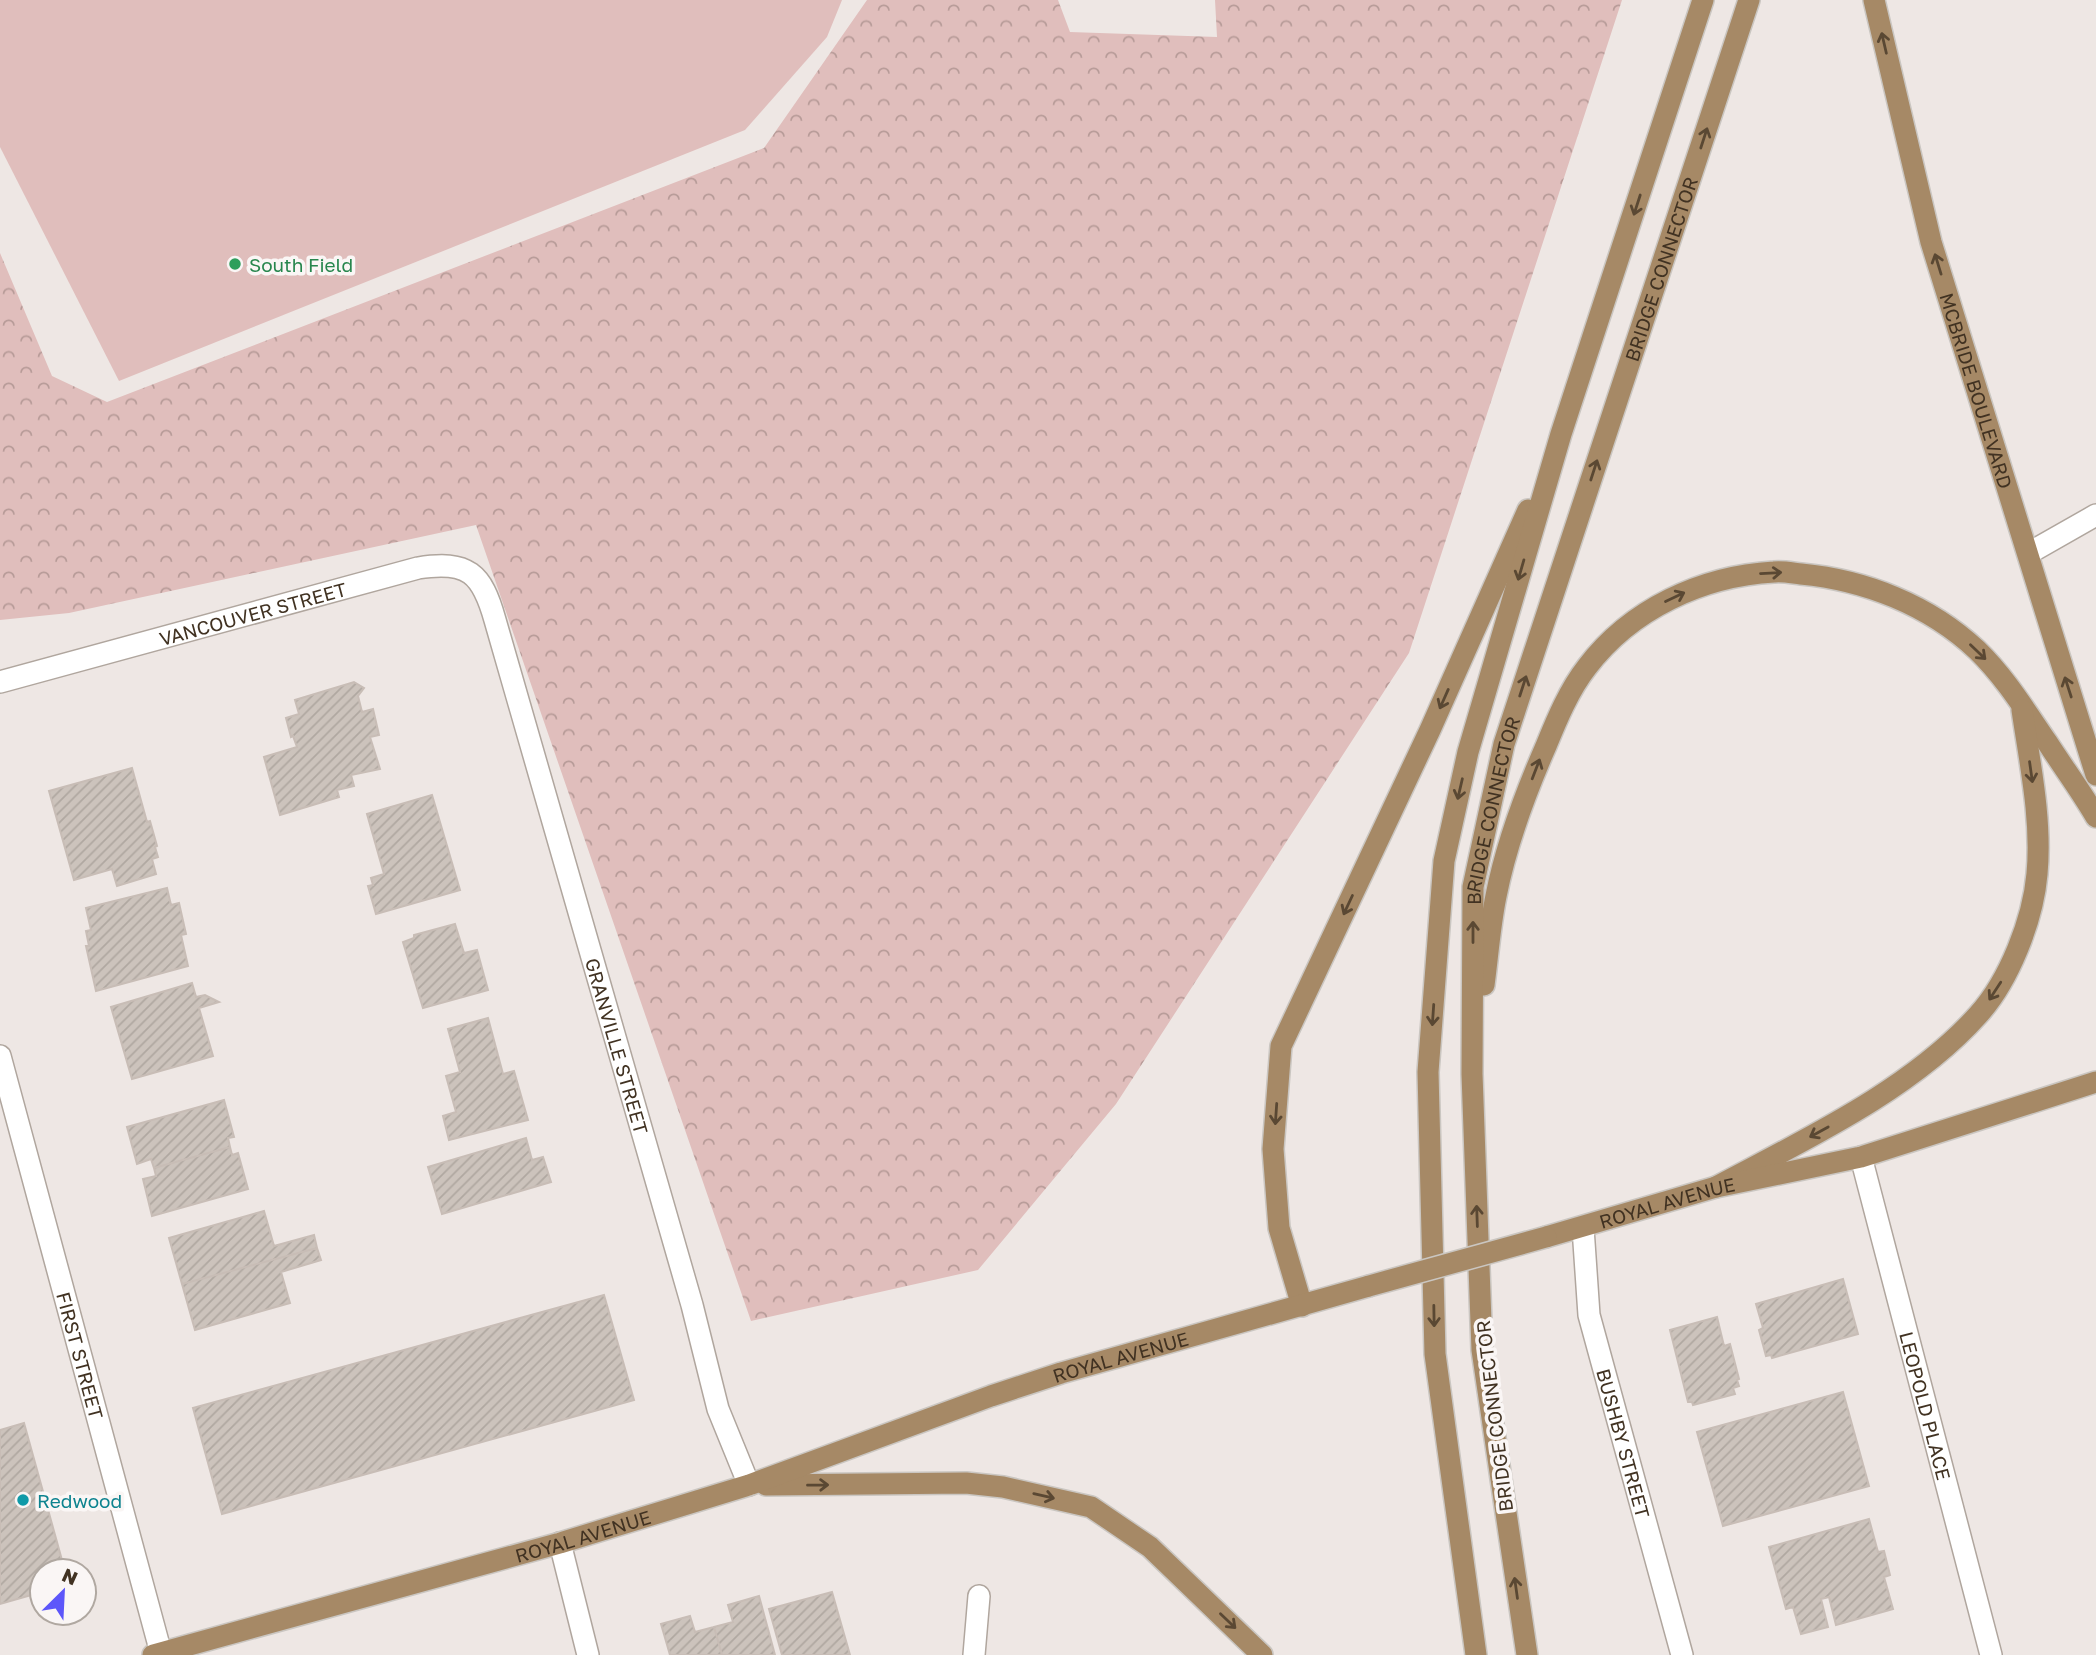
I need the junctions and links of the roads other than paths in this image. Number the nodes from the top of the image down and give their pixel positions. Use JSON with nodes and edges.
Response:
{"nodes":[{"id":1,"x":1703,"y":0,"type":"edge"},
{"id":2,"x":1749,"y":0,"type":"edge"},
{"id":3,"x":1874,"y":0,"type":"edge"},
{"id":4,"x":1561,"y":434,"type":"junction"},
{"id":5,"x":2096,"y":515,"type":"edge"},
{"id":6,"x":2029,"y":553,"type":"junction"},
{"id":7,"x":491,"y":603,"type":"joint"},
{"id":8,"x":0,"y":682,"type":"edge"},
{"id":9,"x":2022,"y":705,"type":"junction"},
{"id":10,"x":2096,"y":775,"type":"edge"},
{"id":11,"x":2096,"y":817,"type":"edge"},
{"id":12,"x":0,"y":1056,"type":"edge"},
{"id":13,"x":1472,"y":1074,"type":"junction"},
{"id":14,"x":2096,"y":1082,"type":"edge"},
{"id":15,"x":1861,"y":1157,"type":"junction"},
{"id":16,"x":1716,"y":1187,"type":"junction"},
{"id":17,"x":1583,"y":1228,"type":"junction"},
{"id":18,"x":1302,"y":1306,"type":"junction"},
{"id":19,"x":750,"y":1485,"type":"junction"},
{"id":20,"x":560,"y":1543,"type":"junction"},
{"id":21,"x":979,"y":1596,"type":"dead end"},
{"id":22,"x":157,"y":1654,"type":"edge"},
{"id":23,"x":588,"y":1655,"type":"edge"},
{"id":24,"x":974,"y":1655,"type":"edge"},
{"id":25,"x":1262,"y":1655,"type":"edge"},
{"id":26,"x":1476,"y":1655,"type":"edge"},
{"id":27,"x":1527,"y":1655,"type":"edge"},
{"id":28,"x":1682,"y":1655,"type":"edge"},
{"id":29,"x":1991,"y":1655,"type":"edge"}],
"edges":[{"from":1,"to":4,"type":"main road","name":"BRIDGE CONNECTOR","one_way":true},
{"from":13,"to":2,"type":"main road","name":"BRIDGE CONNECTOR","one_way":true},
{"from":6,"to":3,"type":"main road","name":"MCBRIDE BOULEVARD","one_way":true},
{"from":4,"to":18,"type":"main road","one_way":true},
{"from":4,"to":26,"type":"main road","name":"BRIDGE CONNECTOR","one_way":true},
{"from":5,"to":6,"type":"street"},
{"from":10,"to":6,"type":"main road","name":"MCBRIDE BOULEVARD","one_way":true},
{"from":7,"to":8,"type":"street","name":"VANCOUVER STREET"},
{"from":7,"to":19,"type":"street","name":"GRANVILLE STREET"},
{"from":9,"to":11,"type":"main road"},
{"from":13,"to":9,"type":"main road","one_way":true},
{"from":9,"to":16,"type":"main road","one_way":true},
{"from":12,"to":22,"type":"street","name":"FIRST STREET"},
{"from":27,"to":13,"type":"main road","name":"BRIDGE CONNECTOR","one_way":true},
{"from":14,"to":15,"type":"main road","name":"ROYAL AVENUE"},
{"from":15,"to":16,"type":"main road","name":"ROYAL AVENUE"},
{"from":15,"to":29,"type":"street","name":"LEOPOLD PLACE"},
{"from":16,"to":17,"type":"main road","name":"ROYAL AVENUE"},
{"from":17,"to":18,"type":"main road","name":"ROYAL AVENUE","bridge":true},
{"from":17,"to":28,"type":"street","name":"BUSHBY STREET"},
{"from":18,"to":19,"type":"main road","name":"ROYAL AVENUE"},
{"from":19,"to":20,"type":"main road","name":"ROYAL AVENUE"},
{"from":19,"to":25,"type":"main road","one_way":true},
{"from":20,"to":22,"type":"main road","name":"ROYAL AVENUE"},
{"from":20,"to":23,"type":"street"},
{"from":21,"to":24,"type":"street"}]}
